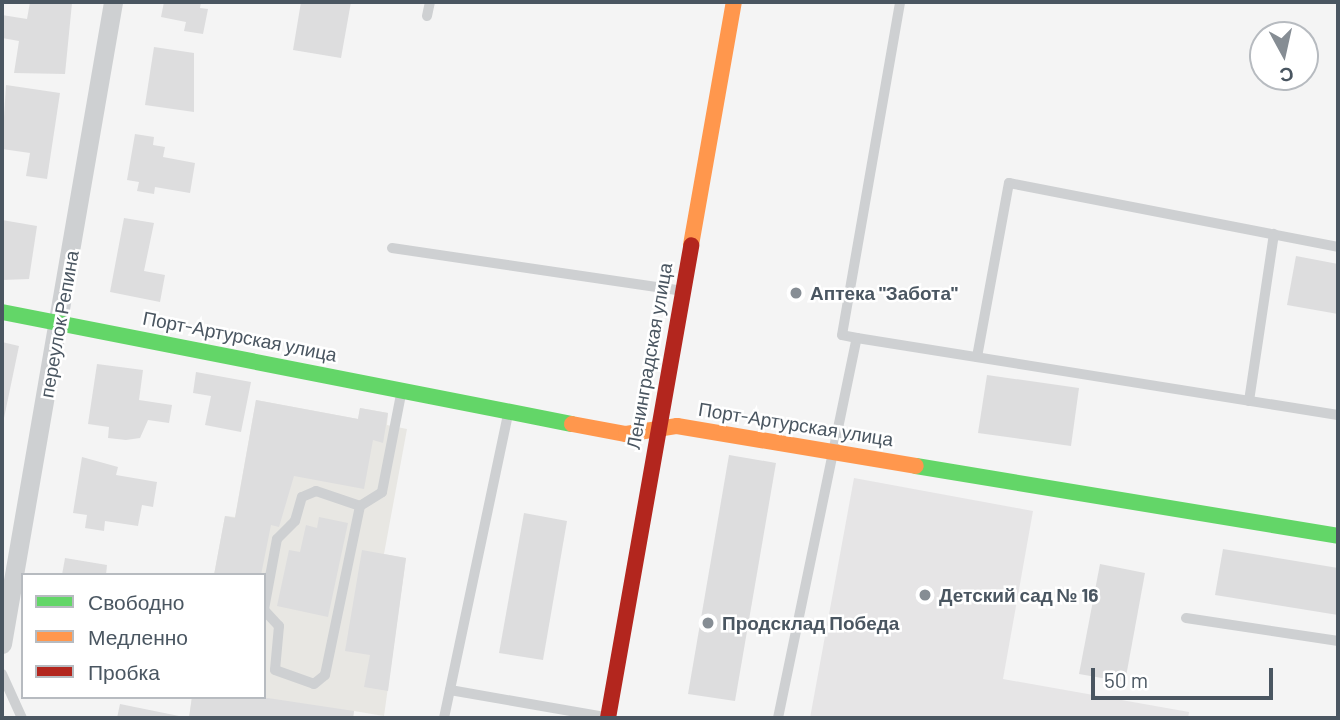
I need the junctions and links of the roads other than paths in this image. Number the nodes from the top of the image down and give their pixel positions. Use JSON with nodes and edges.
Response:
{"nodes":[{"id":1,"x":113,"y":2,"type":"edge"},
{"id":2,"x":430,"y":2,"type":"edge"},
{"id":3,"x":734,"y":2,"type":"edge"},
{"id":4,"x":900,"y":2,"type":"edge"},
{"id":5,"x":427,"y":16,"type":"dead end"},
{"id":6,"x":1274,"y":234,"type":"junction"},
{"id":7,"x":1338,"y":247,"type":"edge"},
{"id":8,"x":393,"y":248,"type":"dead end"},
{"id":9,"x":682,"y":291,"type":"junction"},
{"id":10,"x":2,"y":312,"type":"edge"},
{"id":11,"x":60,"y":323,"type":"junction"},
{"id":12,"x":857,"y":338,"type":"junction"},
{"id":13,"x":977,"y":357,"type":"junction"},
{"id":14,"x":402,"y":390,"type":"junction"},
{"id":15,"x":1249,"y":401,"type":"junction"},
{"id":16,"x":509,"y":411,"type":"junction"},
{"id":17,"x":1338,"y":415,"type":"edge"},
{"id":18,"x":657,"y":431,"type":"junction"},
{"id":19,"x":836,"y":452,"type":"junction"},
{"id":20,"x":360,"y":506,"type":"junction"},
{"id":21,"x":1338,"y":536,"type":"edge"},
{"id":22,"x":266,"y":598,"type":"edge"},
{"id":23,"x":266,"y":611,"type":"edge"},
{"id":24,"x":1186,"y":618,"type":"dead end"},
{"id":25,"x":1338,"y":641,"type":"edge"},
{"id":26,"x":2,"y":645,"type":"edge"},
{"id":27,"x":2,"y":674,"type":"edge"},
{"id":28,"x":450,"y":690,"type":"junction"},
{"id":29,"x":22,"y":718,"type":"edge"},
{"id":30,"x":444,"y":718,"type":"edge"},
{"id":31,"x":609,"y":718,"type":"edge"},
{"id":32,"x":778,"y":718,"type":"edge"}],
"edges":[{"from":1,"to":11,"type":"street","name":"переулок Репина"},
{"from":2,"to":5,"type":"lane"},
{"from":3,"to":9,"type":"street","name":"Ленинградская улица"},
{"from":4,"to":12,"type":"lane"},
{"from":6,"to":7,"type":"lane"},
{"from":6,"to":13,"type":"lane"},
{"from":6,"to":15,"type":"lane"},
{"from":8,"to":9,"type":"lane"},
{"from":9,"to":18,"type":"street","name":"Ленинградская улица"},
{"from":10,"to":11,"type":"street","name":"Порт-Артурская улица"},
{"from":11,"to":14,"type":"street","name":"Порт-Артурская улица"},
{"from":11,"to":26,"type":"street","name":"переулок Репина"},
{"from":12,"to":13,"type":"lane"},
{"from":12,"to":19,"type":"lane"},
{"from":13,"to":15,"type":"lane"},
{"from":14,"to":16,"type":"street","name":"Порт-Артурская улица"},
{"from":14,"to":20,"type":"lane"},
{"from":15,"to":17,"type":"lane"},
{"from":16,"to":18,"type":"street","name":"Порт-Артурская улица"},
{"from":16,"to":28,"type":"lane"},
{"from":18,"to":19,"type":"street","name":"Порт-Артурская улица"},
{"from":18,"to":31,"type":"street","name":"Ленинградская улица"},
{"from":19,"to":21,"type":"street","name":"Порт-Артурская улица"},
{"from":19,"to":32,"type":"lane"},
{"from":20,"to":22,"type":"lane"},
{"from":20,"to":23,"type":"lane"},
{"from":24,"to":25,"type":"lane"},
{"from":27,"to":29,"type":"lane"},
{"from":28,"to":30,"type":"lane"},
{"from":28,"to":31,"type":"lane"}]}
